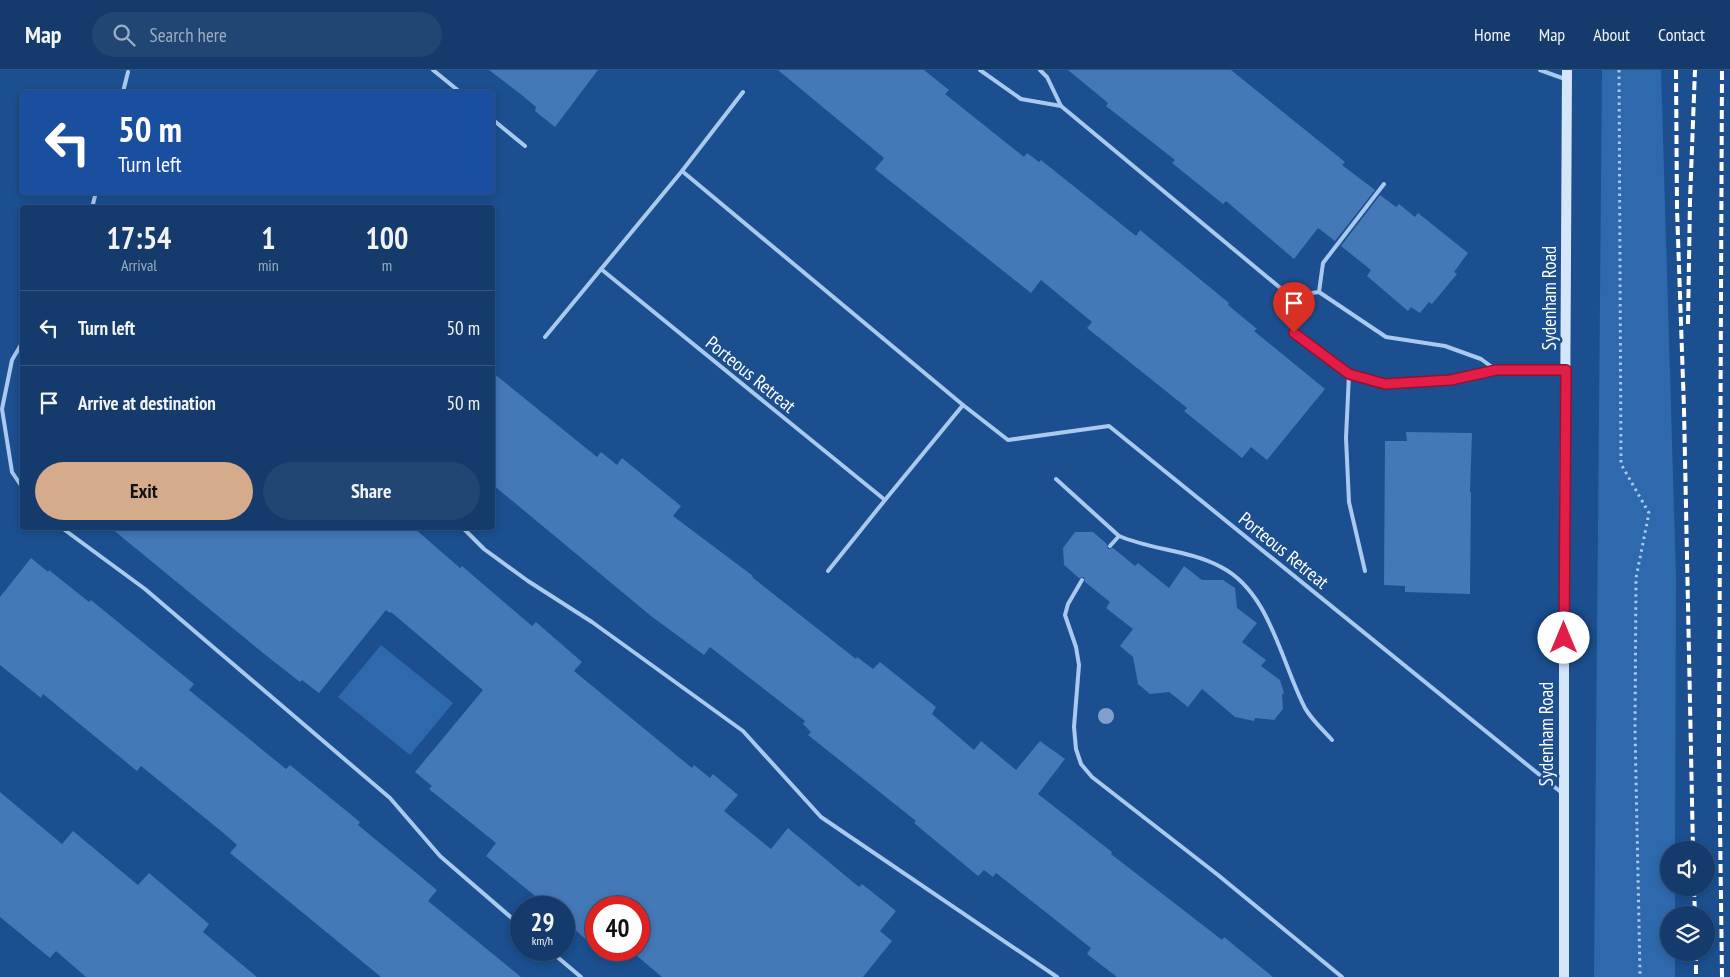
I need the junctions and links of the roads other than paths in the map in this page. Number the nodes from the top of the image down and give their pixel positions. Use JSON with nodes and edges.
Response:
{"nodes":[{"id":1,"x":433,"y":70,"type":"edge"},
{"id":2,"x":980,"y":70,"type":"edge"},
{"id":3,"x":1040,"y":70,"type":"edge"},
{"id":4,"x":1540,"y":70,"type":"edge"},
{"id":5,"x":128,"y":72,"type":"dead end"},
{"id":6,"x":1567,"y":75,"type":"edge"},
{"id":7,"x":124,"y":90,"type":"edge"},
{"id":8,"x":458,"y":90,"type":"edge"},
{"id":9,"x":743,"y":92,"type":"dead end"},
{"id":10,"x":1061,"y":106,"type":"junction"},
{"id":11,"x":495,"y":121,"type":"edge"},
{"id":12,"x":525,"y":146,"type":"dead end"},
{"id":13,"x":682,"y":171,"type":"junction"},
{"id":14,"x":1384,"y":184,"type":"dead end"},
{"id":15,"x":601,"y":269,"type":"junction"},
{"id":16,"x":1319,"y":292,"type":"junction"},
{"id":17,"x":1290,"y":296,"type":"junction"},
{"id":18,"x":545,"y":337,"type":"dead end"},
{"id":19,"x":20,"y":346,"type":"edge"},
{"id":20,"x":1496,"y":370,"type":"junction"},
{"id":21,"x":1566,"y":370,"type":"junction"},
{"id":22,"x":1349,"y":374,"type":"junction"},
{"id":23,"x":963,"y":406,"type":"junction"},
{"id":24,"x":1056,"y":479,"type":"dead end"},
{"id":25,"x":20,"y":484,"type":"edge"},
{"id":26,"x":885,"y":500,"type":"junction"},
{"id":27,"x":65,"y":530,"type":"edge"},
{"id":28,"x":465,"y":530,"type":"edge"},
{"id":29,"x":1119,"y":536,"type":"junction"},
{"id":30,"x":1110,"y":546,"type":"dead end"},
{"id":31,"x":828,"y":571,"type":"dead end"},
{"id":32,"x":1365,"y":571,"type":"dead end"},
{"id":33,"x":1082,"y":580,"type":"dead end"},
{"id":34,"x":1332,"y":740,"type":"dead end"},
{"id":35,"x":1564,"y":795,"type":"junction"},
{"id":36,"x":510,"y":916,"type":"edge"},
{"id":37,"x":562,"y":961,"type":"edge"},
{"id":38,"x":581,"y":977,"type":"edge"},
{"id":39,"x":1058,"y":977,"type":"edge"},
{"id":40,"x":1342,"y":977,"type":"edge"},
{"id":41,"x":1564,"y":977,"type":"edge"}],
"edges":[{"from":1,"to":8,"type":"lane"},
{"from":2,"to":10,"type":"lane"},
{"from":3,"to":10,"type":"lane"},
{"from":4,"to":6,"type":"lane"},
{"from":5,"to":7,"type":"lane"},
{"from":6,"to":21,"type":"street","name":"Sydenham Road"},
{"from":9,"to":13,"type":"lane"},
{"from":10,"to":17,"type":"lane"},
{"from":11,"to":12,"type":"lane"},
{"from":13,"to":15,"type":"lane"},
{"from":13,"to":23,"type":"lane","name":"Porteous Retreat"},
{"from":14,"to":16,"type":"lane"},
{"from":15,"to":18,"type":"lane"},
{"from":15,"to":26,"type":"lane","name":"Porteous Retreat"},
{"from":16,"to":17,"type":"lane"},
{"from":16,"to":20,"type":"lane"},
{"from":17,"to":22,"type":"lane"},
{"from":19,"to":25,"type":"lane"},
{"from":20,"to":21,"type":"lane"},
{"from":20,"to":22,"type":"lane"},
{"from":21,"to":35,"type":"street","name":"Sydenham Road"},
{"from":22,"to":32,"type":"lane"},
{"from":23,"to":26,"type":"lane"},
{"from":23,"to":35,"type":"lane","name":"Porteous Retreat"},
{"from":24,"to":29,"type":"lane"},
{"from":26,"to":31,"type":"lane"},
{"from":27,"to":36,"type":"lane"},
{"from":28,"to":39,"type":"lane"},
{"from":29,"to":30,"type":"lane"},
{"from":29,"to":34,"type":"lane"},
{"from":33,"to":40,"type":"lane"},
{"from":35,"to":41,"type":"street","name":"Sydenham Road"},
{"from":37,"to":38,"type":"lane"}]}
